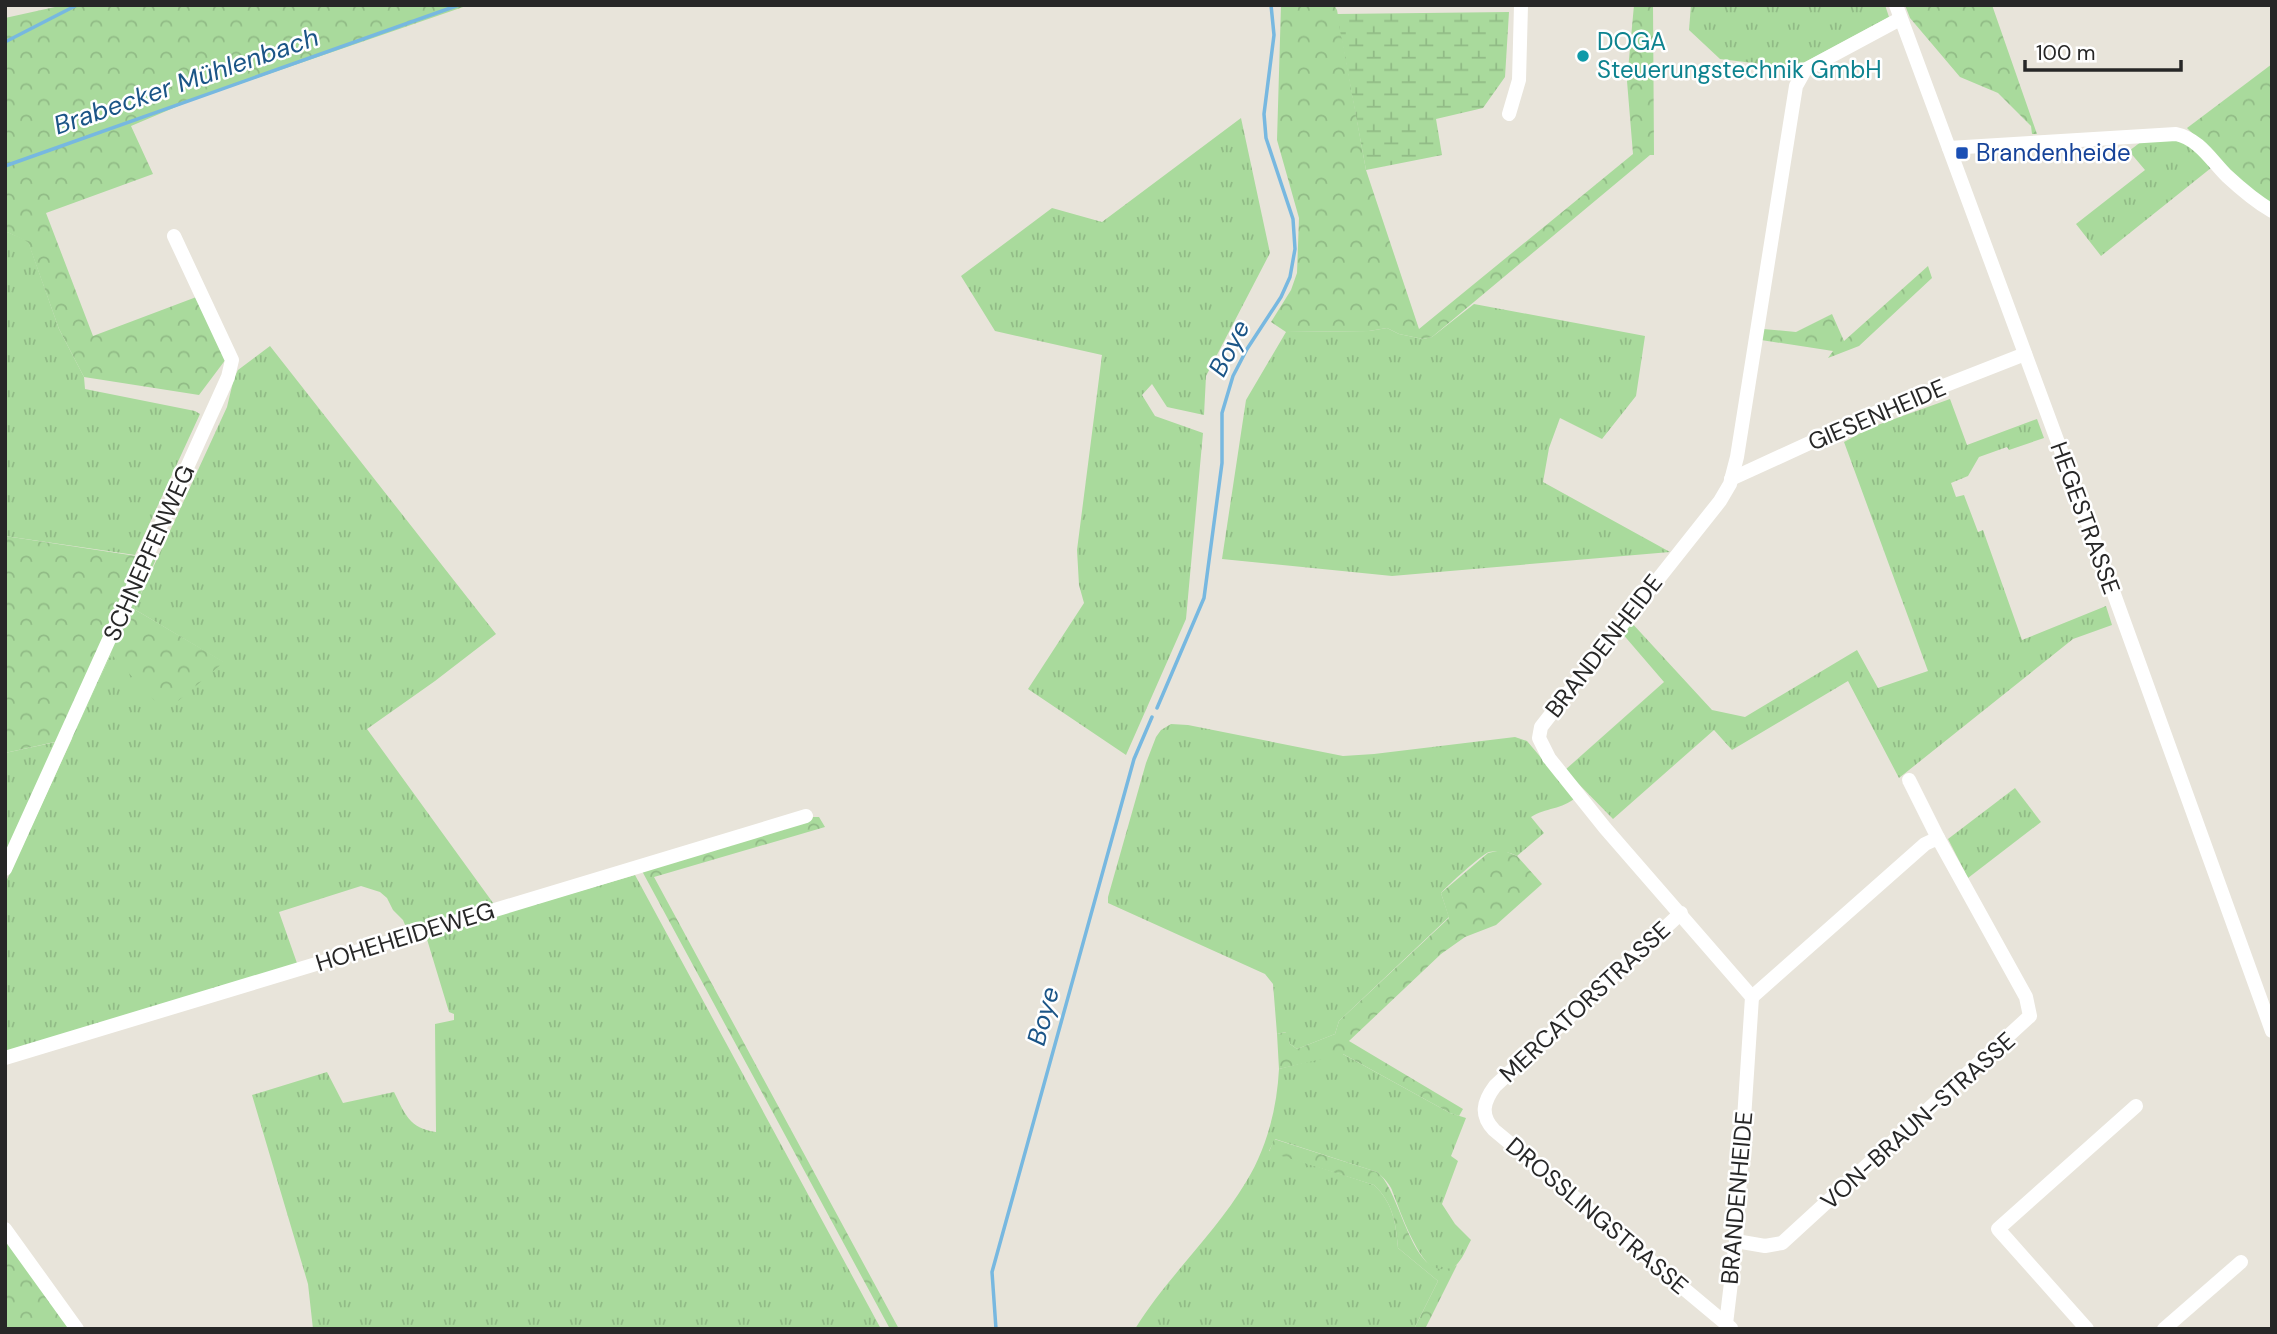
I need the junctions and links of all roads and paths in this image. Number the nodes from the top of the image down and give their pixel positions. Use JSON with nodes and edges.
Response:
{"nodes":[{"id":1,"x":1521,"y":5,"type":"edge"},
{"id":2,"x":1898,"y":12,"type":"edge"},
{"id":3,"x":1509,"y":114,"type":"dead end"},
{"id":4,"x":1949,"y":148,"type":"junction"},
{"id":5,"x":2272,"y":211,"type":"edge"},
{"id":6,"x":174,"y":236,"type":"dead end"},
{"id":7,"x":2025,"y":354,"type":"junction"},
{"id":8,"x":1731,"y":479,"type":"junction"},
{"id":9,"x":1909,"y":780,"type":"dead end"},
{"id":10,"x":806,"y":816,"type":"dead end"},
{"id":11,"x":1938,"y":838,"type":"junction"},
{"id":12,"x":5,"y":869,"type":"edge"},
{"id":13,"x":1681,"y":913,"type":"junction"},
{"id":14,"x":1752,"y":998,"type":"junction"},
{"id":15,"x":2272,"y":1031,"type":"edge"},
{"id":16,"x":5,"y":1058,"type":"edge"},
{"id":17,"x":2136,"y":1106,"type":"dead end"},
{"id":18,"x":1494,"y":1130,"type":"joint"},
{"id":19,"x":5,"y":1229,"type":"edge"},
{"id":20,"x":1736,"y":1241,"type":"junction"},
{"id":21,"x":2241,"y":1262,"type":"dead end"},
{"id":22,"x":1729,"y":1326,"type":"edge"},
{"id":23,"x":77,"y":1329,"type":"edge"},
{"id":24,"x":2087,"y":1329,"type":"edge"},
{"id":25,"x":2164,"y":1329,"type":"edge"}],
"edges":[{"from":1,"to":3,"type":"street"},
{"from":2,"to":4,"type":"street","name":"HEGESTRASSE"},
{"from":2,"to":8,"type":"street","name":"BRANDENHEIDE"},
{"from":4,"to":5,"type":"street"},
{"from":4,"to":7,"type":"street","name":"HEGESTRASSE"},
{"from":6,"to":12,"type":"street","name":"SCHNEPFENWEG"},
{"from":7,"to":8,"type":"street","name":"GIESENHEIDE"},
{"from":7,"to":15,"type":"street","name":"HEGESTRASSE"},
{"from":8,"to":13,"type":"street","name":"BRANDENHEIDE"},
{"from":9,"to":11,"type":"street","name":"VON-BRAUN-STRASSE"},
{"from":10,"to":16,"type":"street","name":"HOHEHEIDEWEG"},
{"from":11,"to":14,"type":"street"},
{"from":11,"to":20,"type":"street","name":"VON-BRAUN-STRASSE"},
{"from":13,"to":14,"type":"street","name":"BRANDENHEIDE"},
{"from":13,"to":18,"type":"street","name":"MERCATORSTRASSE"},
{"from":14,"to":20,"type":"street","name":"BRANDENHEIDE"},
{"from":17,"to":24,"type":"street"},
{"from":18,"to":22,"type":"street","name":"DROSSLINGSTRASSE"},
{"from":19,"to":23,"type":"street"},
{"from":20,"to":22,"type":"street","name":"BRANDENHEIDE"},
{"from":21,"to":25,"type":"street"}]}
